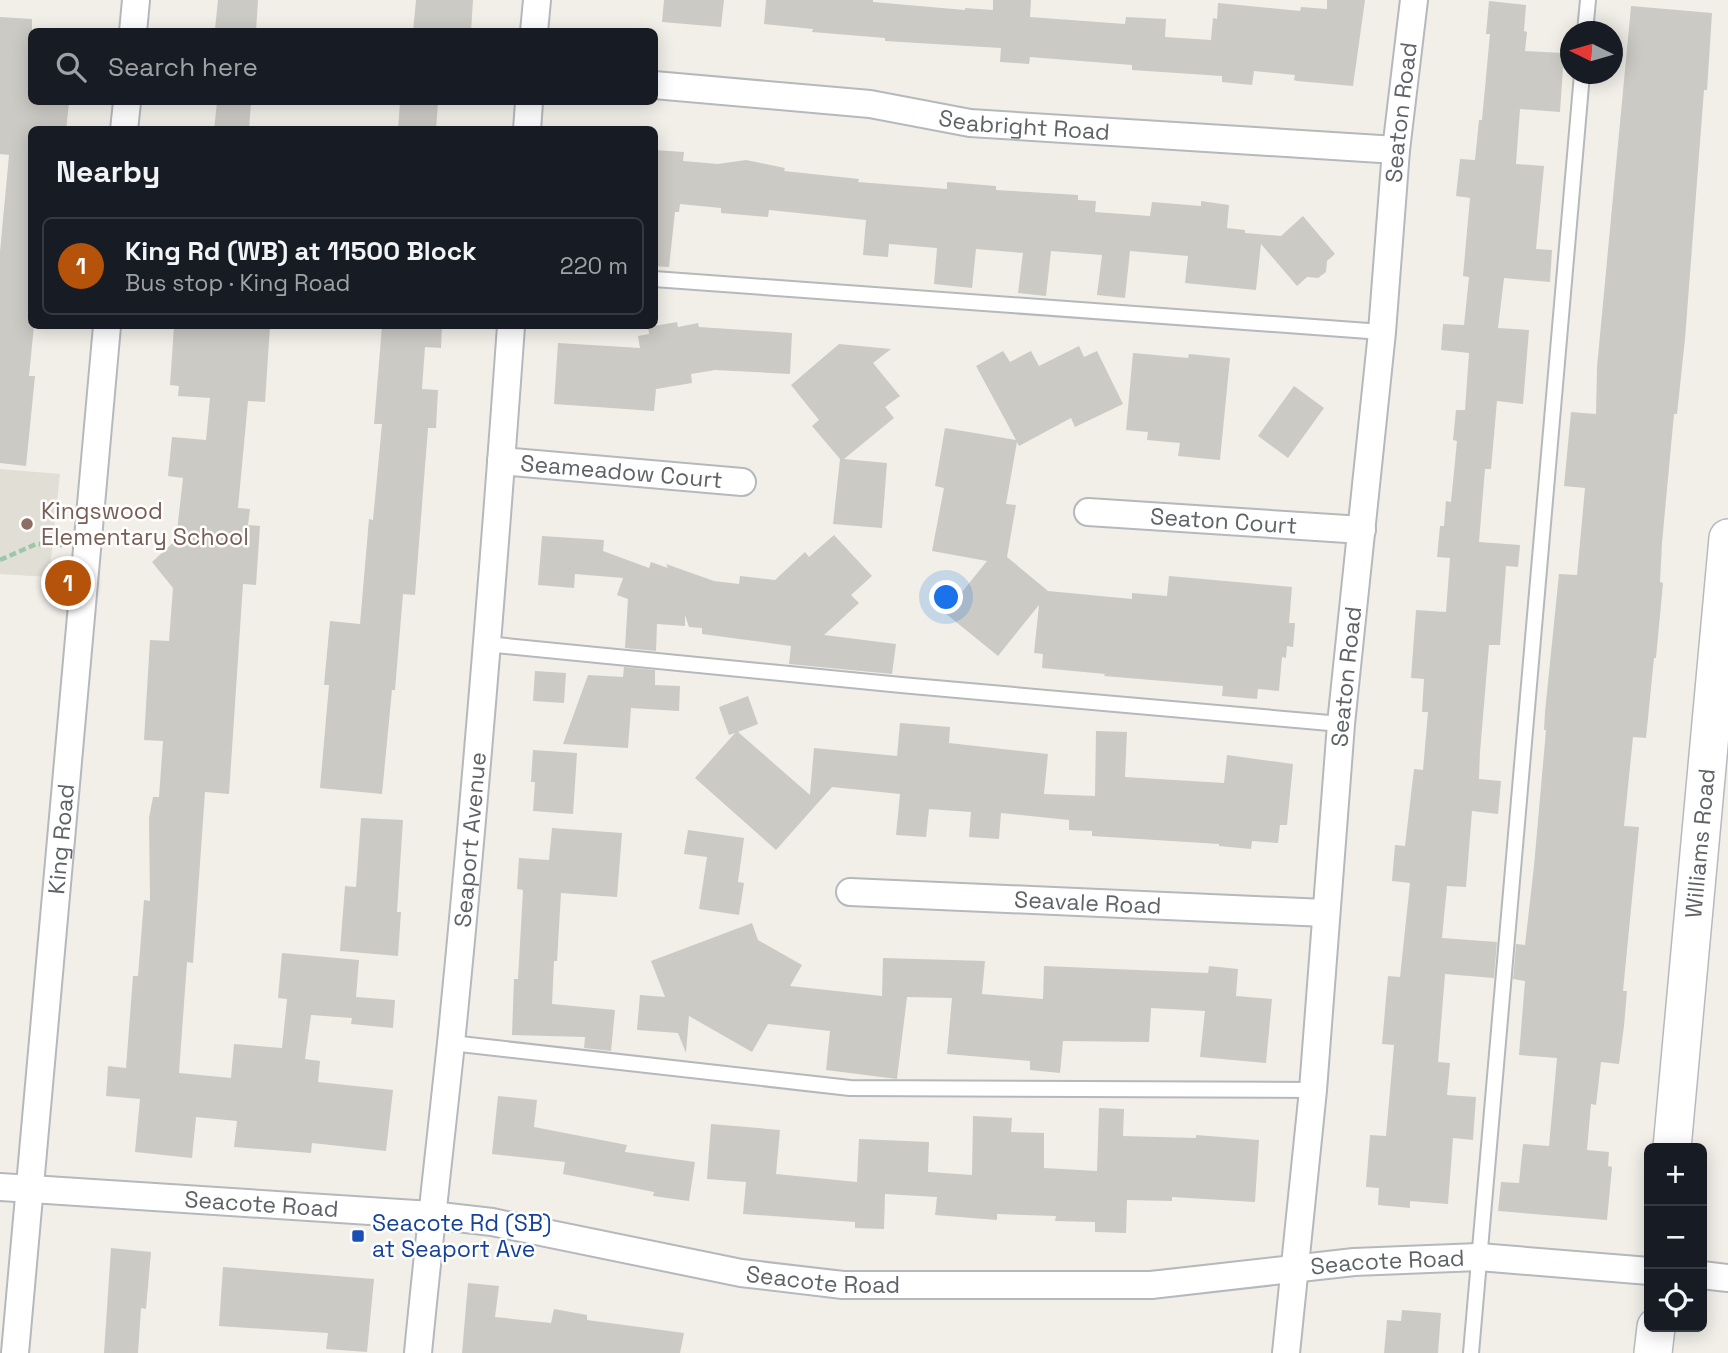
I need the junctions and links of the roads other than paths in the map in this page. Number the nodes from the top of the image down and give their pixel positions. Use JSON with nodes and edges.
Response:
{"nodes":[{"id":1,"x":136,"y":0,"type":"edge"},
{"id":2,"x":537,"y":0,"type":"edge"},
{"id":3,"x":1414,"y":0,"type":"edge"},
{"id":4,"x":1588,"y":0,"type":"edge"},
{"id":5,"x":1586,"y":21,"type":"edge"},
{"id":6,"x":133,"y":28,"type":"edge"},
{"id":7,"x":534,"y":28,"type":"edge"},
{"id":8,"x":1581,"y":84,"type":"edge"},
{"id":9,"x":658,"y":85,"type":"edge"},
{"id":10,"x":127,"y":105,"type":"edge"},
{"id":11,"x":529,"y":105,"type":"edge"},
{"id":12,"x":124,"y":126,"type":"edge"},
{"id":13,"x":527,"y":126,"type":"edge"},
{"id":14,"x":1396,"y":150,"type":"junction"},
{"id":15,"x":658,"y":279,"type":"edge"},
{"id":16,"x":107,"y":329,"type":"edge"},
{"id":17,"x":512,"y":329,"type":"edge"},
{"id":18,"x":1382,"y":332,"type":"junction"},
{"id":19,"x":502,"y":461,"type":"junction"},
{"id":20,"x":742,"y":482,"type":"dead end"},
{"id":21,"x":1087,"y":512,"type":"dead end"},
{"id":22,"x":1362,"y":530,"type":"junction"},
{"id":23,"x":1728,"y":538,"type":"edge"},
{"id":24,"x":486,"y":644,"type":"junction"},
{"id":25,"x":1341,"y":724,"type":"junction"},
{"id":26,"x":850,"y":892,"type":"dead end"},
{"id":27,"x":1325,"y":913,"type":"junction"},
{"id":28,"x":451,"y":1043,"type":"junction"},
{"id":29,"x":1313,"y":1090,"type":"junction"},
{"id":30,"x":1672,"y":1143,"type":"edge"},
{"id":31,"x":0,"y":1187,"type":"edge"},
{"id":32,"x":29,"y":1189,"type":"junction"},
{"id":33,"x":430,"y":1215,"type":"junction"},
{"id":34,"x":1479,"y":1257,"type":"junction"},
{"id":35,"x":1296,"y":1269,"type":"junction"},
{"id":36,"x":1644,"y":1271,"type":"edge"},
{"id":37,"x":1707,"y":1276,"type":"edge"},
{"id":38,"x":1728,"y":1278,"type":"edge"},
{"id":39,"x":1655,"y":1332,"type":"edge"},
{"id":40,"x":15,"y":1353,"type":"edge"},
{"id":41,"x":418,"y":1353,"type":"edge"},
{"id":42,"x":1286,"y":1353,"type":"edge"},
{"id":43,"x":1471,"y":1353,"type":"edge"},
{"id":44,"x":1653,"y":1353,"type":"edge"}],
"edges":[{"from":1,"to":6,"type":"street"},
{"from":2,"to":7,"type":"street"},
{"from":3,"to":14,"type":"street","name":"Seaton Road"},
{"from":4,"to":5,"type":"lane"},
{"from":8,"to":34,"type":"lane"},
{"from":9,"to":14,"type":"street","name":"Seabright Road"},
{"from":10,"to":12,"type":"street"},
{"from":11,"to":13,"type":"street"},
{"from":14,"to":18,"type":"street","name":"Seaton Road"},
{"from":15,"to":18,"type":"lane"},
{"from":16,"to":32,"type":"street","name":"King Road"},
{"from":17,"to":19,"type":"street","name":"Seaport Avenue"},
{"from":18,"to":22,"type":"street","name":"Seaton Road"},
{"from":19,"to":20,"type":"street","name":"Seameadow Court"},
{"from":19,"to":24,"type":"street","name":"Seaport Avenue"},
{"from":21,"to":22,"type":"street","name":"Seaton Court"},
{"from":22,"to":25,"type":"street","name":"Seaton Road"},
{"from":23,"to":30,"type":"street","name":"Williams Road"},
{"from":24,"to":25,"type":"lane"},
{"from":24,"to":28,"type":"street","name":"Seaport Avenue"},
{"from":25,"to":27,"type":"street","name":"Seaton Road"},
{"from":26,"to":27,"type":"street","name":"Seavale Road"},
{"from":27,"to":29,"type":"street","name":"Seaton Road"},
{"from":28,"to":29,"type":"lane"},
{"from":28,"to":33,"type":"street","name":"Seaport Avenue"},
{"from":29,"to":35,"type":"street","name":"Seaton Road"},
{"from":31,"to":32,"type":"street","name":"Seacote Road"},
{"from":32,"to":33,"type":"street","name":"Seacote Road"},
{"from":32,"to":40,"type":"street","name":"King Road"},
{"from":33,"to":35,"type":"street","name":"Seacote Road"},
{"from":33,"to":41,"type":"street","name":"Seaport Avenue"},
{"from":34,"to":35,"type":"street","name":"Seacote Road"},
{"from":34,"to":36,"type":"street","name":"Seacote Road"},
{"from":34,"to":43,"type":"lane"},
{"from":35,"to":42,"type":"street","name":"Seaton Road"},
{"from":37,"to":38,"type":"street"},
{"from":39,"to":44,"type":"street"}]}
